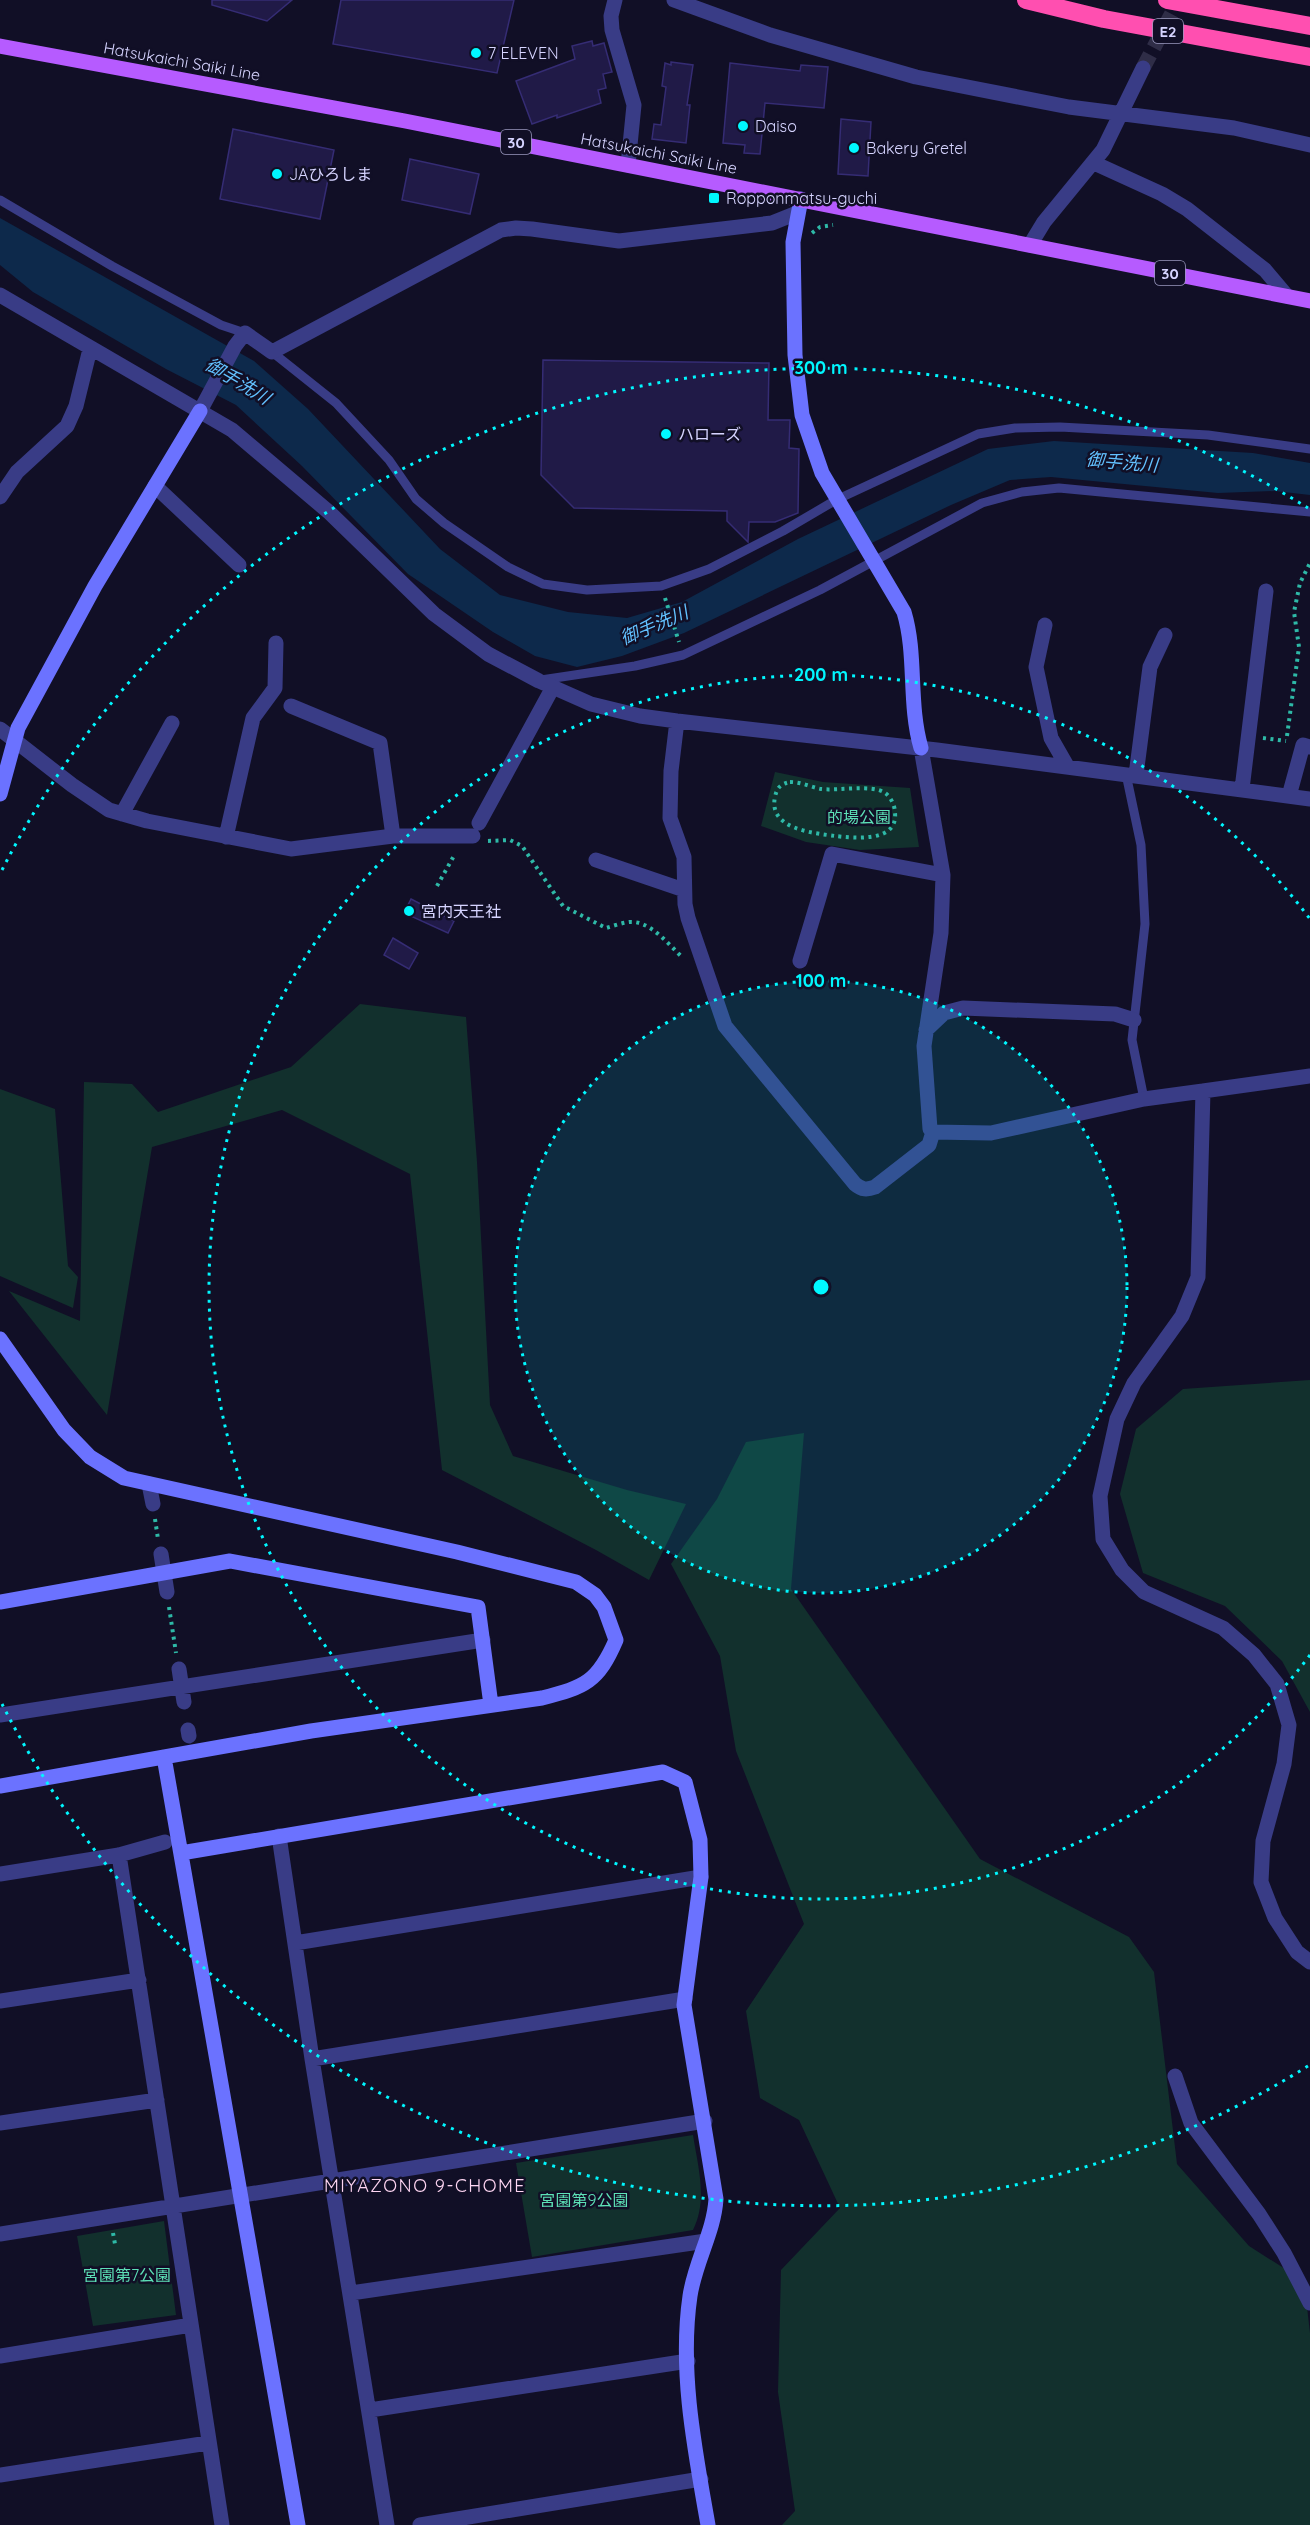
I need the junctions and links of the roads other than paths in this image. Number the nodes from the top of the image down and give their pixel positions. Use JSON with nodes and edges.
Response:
{"nodes":[{"id":1,"x":615,"y":0,"type":"edge"},
{"id":2,"x":674,"y":0,"type":"edge"},
{"id":3,"x":1026,"y":0,"type":"edge"},
{"id":4,"x":1167,"y":0,"type":"edge"},
{"id":5,"x":1310,"y":26,"type":"edge"},
{"id":6,"x":0,"y":46,"type":"edge"},
{"id":7,"x":1310,"y":57,"type":"edge"},
{"id":8,"x":1143,"y":68,"type":"tunnel mouth"},
{"id":9,"x":1121,"y":112,"type":"junction"},
{"id":10,"x":1310,"y":145,"type":"edge"},
{"id":11,"x":1094,"y":163,"type":"junction"},
{"id":12,"x":628,"y":165,"type":"junction"},
{"id":13,"x":0,"y":200,"type":"edge"},
{"id":14,"x":799,"y":206,"type":"junction"},
{"id":15,"x":1030,"y":245,"type":"junction"},
{"id":16,"x":0,"y":295,"type":"edge"},
{"id":17,"x":1287,"y":296,"type":"junction"},
{"id":18,"x":1310,"y":301,"type":"edge"},
{"id":19,"x":245,"y":333,"type":"junction"},
{"id":20,"x":90,"y":349,"type":"junction"},
{"id":21,"x":272,"y":352,"type":"junction"},
{"id":22,"x":204,"y":405,"type":"junction"},
{"id":23,"x":1310,"y":449,"type":"edge"},
{"id":24,"x":155,"y":486,"type":"junction"},
{"id":25,"x":0,"y":496,"type":"edge"},
{"id":26,"x":839,"y":504,"type":"junction"},
{"id":27,"x":1310,"y":512,"type":"edge"},
{"id":28,"x":873,"y":559,"type":"junction"},
{"id":29,"x":239,"y":565,"type":"dead end"},
{"id":30,"x":1266,"y":591,"type":"dead end"},
{"id":31,"x":1045,"y":625,"type":"dead end"},
{"id":32,"x":1165,"y":635,"type":"dead end"},
{"id":33,"x":276,"y":643,"type":"dead end"},
{"id":34,"x":546,"y":684,"type":"junction"},
{"id":35,"x":291,"y":706,"type":"dead end"},
{"id":36,"x":677,"y":721,"type":"junction"},
{"id":37,"x":172,"y":723,"type":"dead end"},
{"id":38,"x":0,"y":729,"type":"edge"},
{"id":39,"x":15,"y":741,"type":"junction"},
{"id":40,"x":1310,"y":747,"type":"edge"},
{"id":41,"x":921,"y":748,"type":"junction"},
{"id":42,"x":1067,"y":766,"type":"junction"},
{"id":43,"x":1131,"y":775,"type":"junction"},
{"id":44,"x":1242,"y":789,"type":"junction"},
{"id":45,"x":0,"y":794,"type":"edge"},
{"id":46,"x":1289,"y":796,"type":"junction"},
{"id":47,"x":1310,"y":799,"type":"edge"},
{"id":48,"x":122,"y":814,"type":"junction"},
{"id":49,"x":393,"y":836,"type":"junction"},
{"id":50,"x":226,"y":837,"type":"junction"},
{"id":51,"x":596,"y":860,"type":"dead end"},
{"id":52,"x":943,"y":875,"type":"junction"},
{"id":53,"x":684,"y":890,"type":"junction"},
{"id":54,"x":800,"y":961,"type":"dead end"},
{"id":55,"x":1134,"y":1020,"type":"junction"},
{"id":56,"x":926,"y":1030,"type":"junction"},
{"id":57,"x":1310,"y":1076,"type":"edge"},
{"id":58,"x":1203,"y":1091,"type":"junction"},
{"id":59,"x":1144,"y":1099,"type":"junction"},
{"id":60,"x":933,"y":1132,"type":"junction"},
{"id":61,"x":0,"y":1339,"type":"edge"},
{"id":62,"x":150,"y":1484,"type":"junction"},
{"id":63,"x":153,"y":1504,"type":"road end"},
{"id":64,"x":161,"y":1554,"type":"road end"},
{"id":65,"x":164,"y":1573,"type":"junction"},
{"id":66,"x":166,"y":1592,"type":"road end"},
{"id":67,"x":0,"y":1602,"type":"edge"},
{"id":68,"x":483,"y":1640,"type":"junction"},
{"id":69,"x":178,"y":1669,"type":"road end"},
{"id":70,"x":183,"y":1694,"type":"junction"},
{"id":71,"x":491,"y":1705,"type":"junction"},
{"id":72,"x":0,"y":1715,"type":"edge"},
{"id":73,"x":164,"y":1757,"type":"junction"},
{"id":74,"x":0,"y":1786,"type":"edge"},
{"id":75,"x":279,"y":1836,"type":"junction"},
{"id":76,"x":165,"y":1842,"type":"dead end"},
{"id":77,"x":181,"y":1853,"type":"junction"},
{"id":78,"x":119,"y":1855,"type":"junction"},
{"id":79,"x":0,"y":1874,"type":"edge"},
{"id":80,"x":701,"y":1877,"type":"junction"},
{"id":81,"x":295,"y":1943,"type":"junction"},
{"id":82,"x":1310,"y":1962,"type":"edge"},
{"id":83,"x":139,"y":1980,"type":"junction"},
{"id":84,"x":685,"y":1999,"type":"junction"},
{"id":85,"x":0,"y":2001,"type":"edge"},
{"id":86,"x":312,"y":2058,"type":"junction"},
{"id":87,"x":1175,"y":2076,"type":"dead end"},
{"id":88,"x":157,"y":2100,"type":"junction"},
{"id":89,"x":705,"y":2121,"type":"junction"},
{"id":90,"x":0,"y":2123,"type":"edge"},
{"id":91,"x":332,"y":2181,"type":"junction"},
{"id":92,"x":240,"y":2196,"type":"junction"},
{"id":93,"x":174,"y":2207,"type":"junction"},
{"id":94,"x":0,"y":2234,"type":"edge"},
{"id":95,"x":706,"y":2241,"type":"junction"},
{"id":96,"x":351,"y":2293,"type":"junction"},
{"id":97,"x":1310,"y":2304,"type":"edge"},
{"id":98,"x":191,"y":2325,"type":"junction"},
{"id":99,"x":0,"y":2356,"type":"edge"},
{"id":100,"x":688,"y":2361,"type":"junction"},
{"id":101,"x":370,"y":2410,"type":"junction"},
{"id":102,"x":208,"y":2443,"type":"junction"},
{"id":103,"x":0,"y":2475,"type":"edge"},
{"id":104,"x":701,"y":2479,"type":"junction"},
{"id":105,"x":222,"y":2525,"type":"edge"},
{"id":106,"x":298,"y":2525,"type":"edge"},
{"id":107,"x":387,"y":2525,"type":"edge"},
{"id":108,"x":420,"y":2525,"type":"edge"},
{"id":109,"x":708,"y":2525,"type":"edge"}],
"edges":[{"from":1,"to":12,"type":"street"},
{"from":2,"to":9,"type":"street"},
{"from":3,"to":7,"type":"highway","number":"E2"},
{"from":4,"to":5,"type":"highway","number":"E2"},
{"from":6,"to":12,"type":"main road","name":"Hatsukaichi Saiki Line","number":"30"},
{"from":8,"to":9,"type":"street"},
{"from":9,"to":10,"type":"street"},
{"from":9,"to":11,"type":"street"},
{"from":11,"to":15,"type":"street"},
{"from":11,"to":17,"type":"street"},
{"from":12,"to":14,"type":"main road","name":"Hatsukaichi Saiki Line","number":"30"},
{"from":13,"to":19,"type":"lane"},
{"from":14,"to":15,"type":"main road","name":"Hatsukaichi Saiki Line","number":"30"},
{"from":14,"to":21,"type":"street"},
{"from":14,"to":26,"type":"street"},
{"from":15,"to":17,"type":"main road","name":"Hatsukaichi Saiki Line","number":"30"},
{"from":16,"to":20,"type":"street"},
{"from":17,"to":18,"type":"main road","name":"Hatsukaichi Saiki Line","number":"30"},
{"from":19,"to":21,"type":"street"},
{"from":19,"to":22,"type":"street"},
{"from":20,"to":22,"type":"street"},
{"from":20,"to":25,"type":"street"},
{"from":21,"to":26,"type":"lane"},
{"from":22,"to":24,"type":"street"},
{"from":22,"to":34,"type":"street"},
{"from":23,"to":26,"type":"lane"},
{"from":24,"to":29,"type":"street"},
{"from":24,"to":39,"type":"street"},
{"from":26,"to":28,"type":"street"},
{"from":27,"to":28,"type":"lane"},
{"from":28,"to":34,"type":"lane"},
{"from":28,"to":41,"type":"street"},
{"from":30,"to":44,"type":"street"},
{"from":31,"to":42,"type":"street"},
{"from":32,"to":43,"type":"street"},
{"from":33,"to":50,"type":"street"},
{"from":34,"to":36,"type":"street"},
{"from":34,"to":49,"type":"street"},
{"from":35,"to":49,"type":"street"},
{"from":36,"to":41,"type":"street"},
{"from":36,"to":53,"type":"street"},
{"from":37,"to":48,"type":"street"},
{"from":38,"to":39,"type":"street"},
{"from":39,"to":45,"type":"street"},
{"from":39,"to":48,"type":"street"},
{"from":40,"to":46,"type":"street"},
{"from":41,"to":42,"type":"street"},
{"from":41,"to":52,"type":"street"},
{"from":42,"to":43,"type":"street"},
{"from":43,"to":44,"type":"street"},
{"from":43,"to":55,"type":"lane"},
{"from":44,"to":46,"type":"street"},
{"from":46,"to":47,"type":"street"},
{"from":48,"to":50,"type":"street"},
{"from":49,"to":50,"type":"street"},
{"from":51,"to":53,"type":"street"},
{"from":52,"to":54,"type":"street"},
{"from":52,"to":56,"type":"street"},
{"from":53,"to":60,"type":"street"},
{"from":55,"to":56,"type":"street"},
{"from":55,"to":59,"type":"lane"},
{"from":56,"to":60,"type":"street"},
{"from":57,"to":58,"type":"street"},
{"from":58,"to":59,"type":"street"},
{"from":58,"to":82,"type":"street"},
{"from":59,"to":60,"type":"street"},
{"from":61,"to":62,"type":"street"},
{"from":62,"to":63,"type":"street"},
{"from":62,"to":71,"type":"street"},
{"from":64,"to":65,"type":"street"},
{"from":65,"to":66,"type":"street"},
{"from":65,"to":67,"type":"street"},
{"from":65,"to":68,"type":"street"},
{"from":68,"to":70,"type":"street"},
{"from":68,"to":71,"type":"street"},
{"from":69,"to":70,"type":"street"},
{"from":70,"to":72,"type":"street"},
{"from":71,"to":73,"type":"street"},
{"from":73,"to":74,"type":"street"},
{"from":73,"to":77,"type":"street"},
{"from":75,"to":77,"type":"street"},
{"from":75,"to":80,"type":"street"},
{"from":75,"to":81,"type":"street"},
{"from":76,"to":78,"type":"street"},
{"from":77,"to":92,"type":"street"},
{"from":78,"to":79,"type":"street"},
{"from":78,"to":83,"type":"street"},
{"from":80,"to":81,"type":"street"},
{"from":80,"to":84,"type":"street"},
{"from":81,"to":86,"type":"street"},
{"from":83,"to":85,"type":"street"},
{"from":83,"to":88,"type":"street"},
{"from":84,"to":86,"type":"street"},
{"from":84,"to":89,"type":"street"},
{"from":86,"to":91,"type":"street"},
{"from":87,"to":97,"type":"street"},
{"from":88,"to":90,"type":"street"},
{"from":88,"to":93,"type":"street"},
{"from":89,"to":91,"type":"street"},
{"from":89,"to":95,"type":"street"},
{"from":91,"to":92,"type":"street"},
{"from":91,"to":96,"type":"street"},
{"from":92,"to":93,"type":"street"},
{"from":92,"to":106,"type":"street"},
{"from":93,"to":94,"type":"street"},
{"from":93,"to":98,"type":"street"},
{"from":95,"to":96,"type":"street"},
{"from":95,"to":100,"type":"street"},
{"from":96,"to":101,"type":"street"},
{"from":98,"to":99,"type":"street"},
{"from":98,"to":102,"type":"street"},
{"from":100,"to":101,"type":"street"},
{"from":100,"to":104,"type":"street"},
{"from":101,"to":107,"type":"street"},
{"from":102,"to":103,"type":"street"},
{"from":102,"to":105,"type":"street"},
{"from":104,"to":108,"type":"street"},
{"from":104,"to":109,"type":"street"}]}
